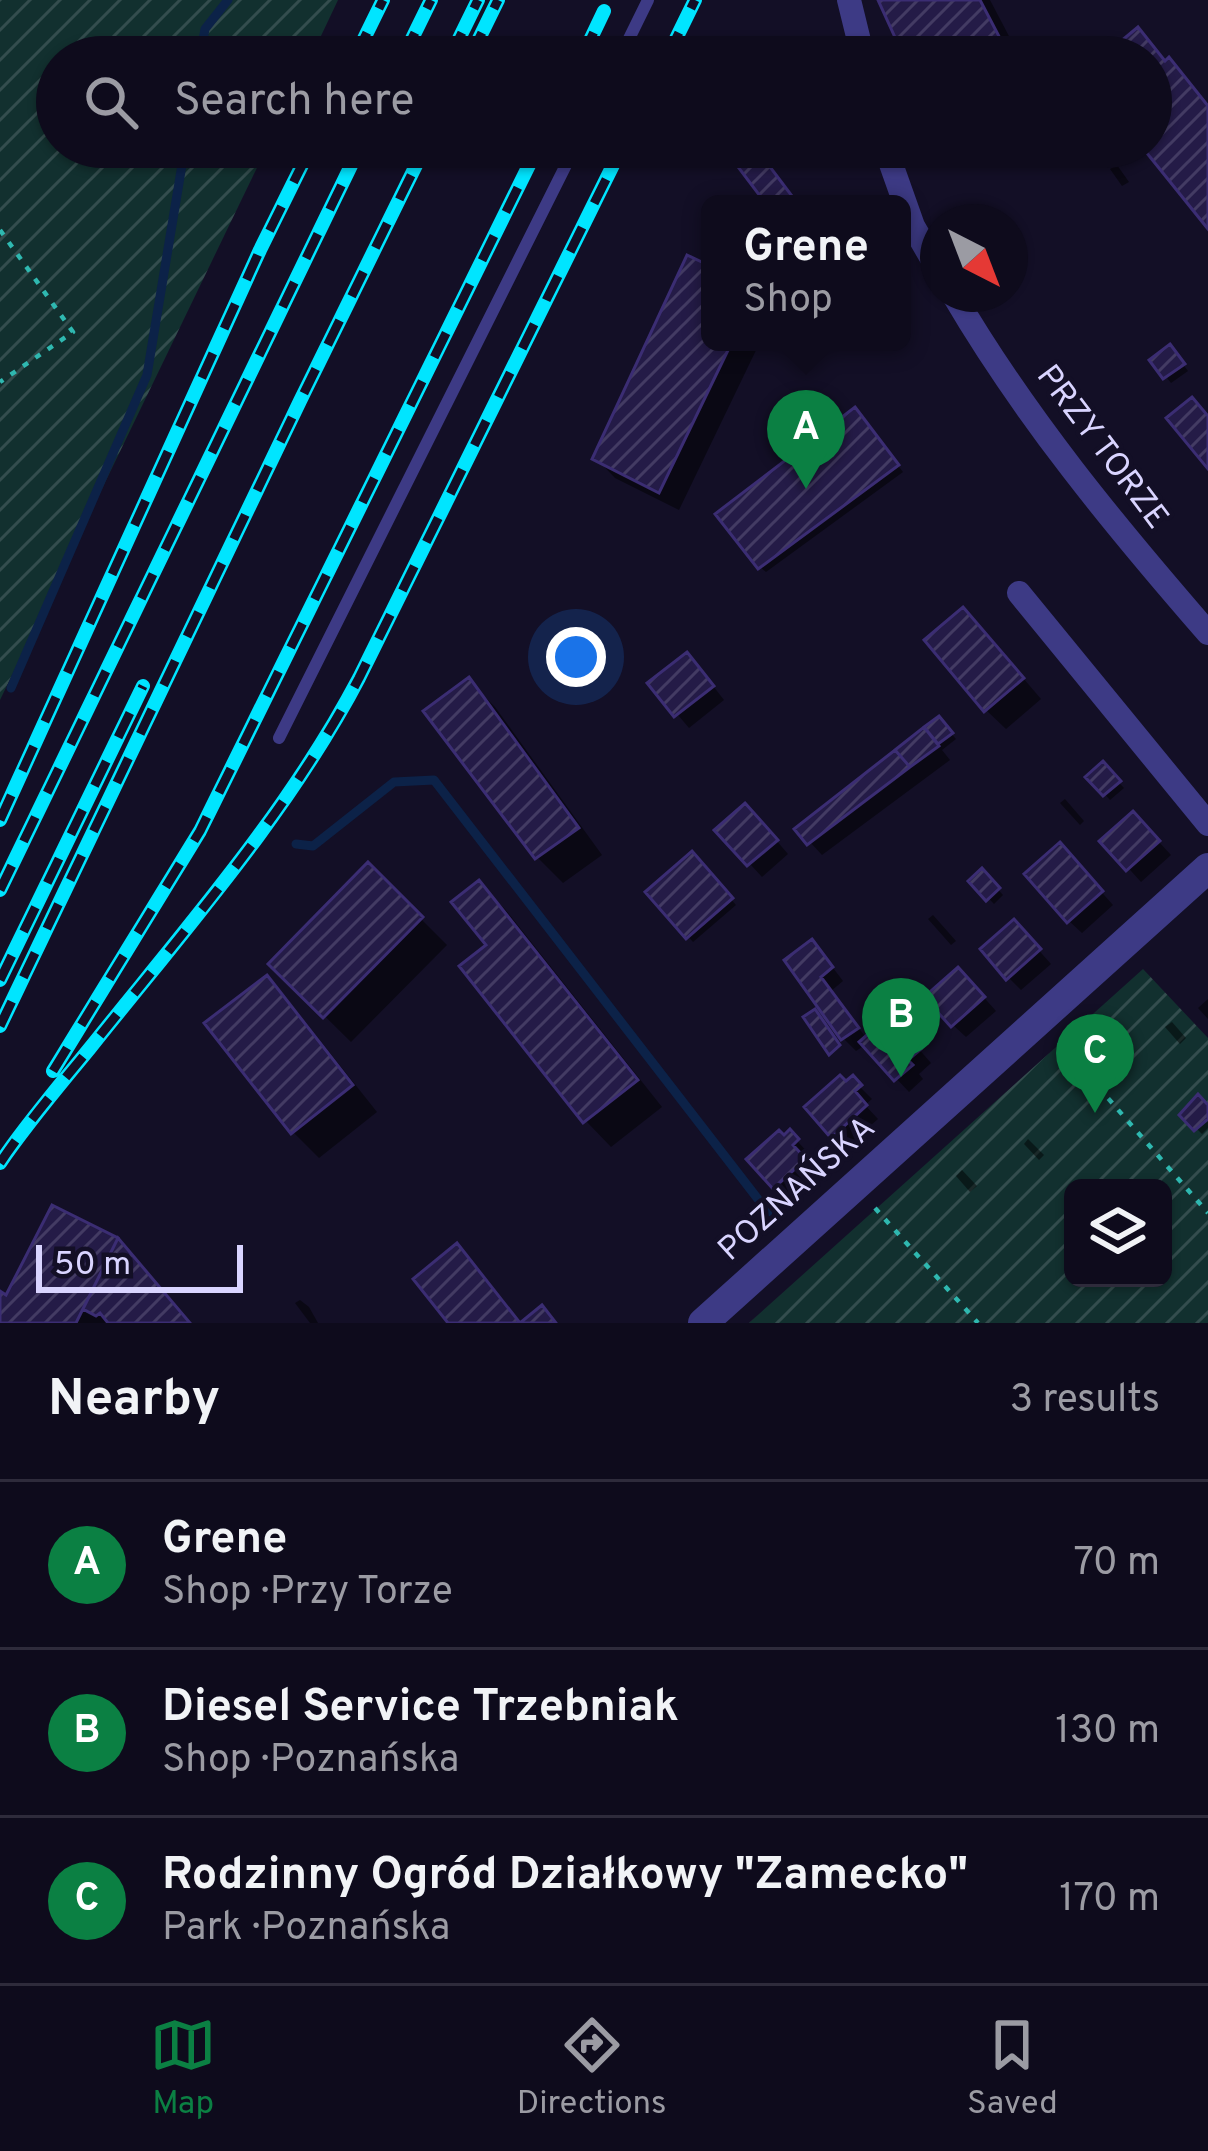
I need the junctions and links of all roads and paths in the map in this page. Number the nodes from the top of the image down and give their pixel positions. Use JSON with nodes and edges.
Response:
{"nodes":[{"id":1,"x":649,"y":0,"type":"edge"},
{"id":2,"x":849,"y":0,"type":"edge"},
{"id":3,"x":631,"y":36,"type":"edge"},
{"id":4,"x":858,"y":36,"type":"edge"},
{"id":5,"x":564,"y":168,"type":"edge"},
{"id":6,"x":0,"y":230,"type":"edge"},
{"id":7,"x":964,"y":312,"type":"edge"},
{"id":8,"x":0,"y":382,"type":"edge"},
{"id":9,"x":1019,"y":593,"type":"dead end"},
{"id":10,"x":1208,"y":634,"type":"edge"},
{"id":11,"x":279,"y":738,"type":"dead end"},
{"id":12,"x":1208,"y":824,"type":"edge"},
{"id":13,"x":1208,"y":868,"type":"edge"},
{"id":14,"x":1039,"y":1020,"type":"junction"},
{"id":15,"x":855,"y":1186,"type":"junction"},
{"id":16,"x":1208,"y":1213,"type":"edge"},
{"id":17,"x":703,"y":1323,"type":"edge"},
{"id":18,"x":978,"y":1323,"type":"edge"}],
"edges":[{"from":1,"to":3,"type":"lane"},
{"from":2,"to":4,"type":"street"},
{"from":5,"to":11,"type":"lane"},
{"from":6,"to":8,"type":"path"},
{"from":7,"to":10,"type":"street","name":"PRZY TORZE"},
{"from":9,"to":12,"type":"street"},
{"from":13,"to":14,"type":"street","name":"POZNAŃSKA"},
{"from":14,"to":15,"type":"street","name":"POZNAŃSKA"},
{"from":14,"to":16,"type":"path"},
{"from":15,"to":17,"type":"street","name":"POZNAŃSKA"},
{"from":15,"to":18,"type":"path"}]}
